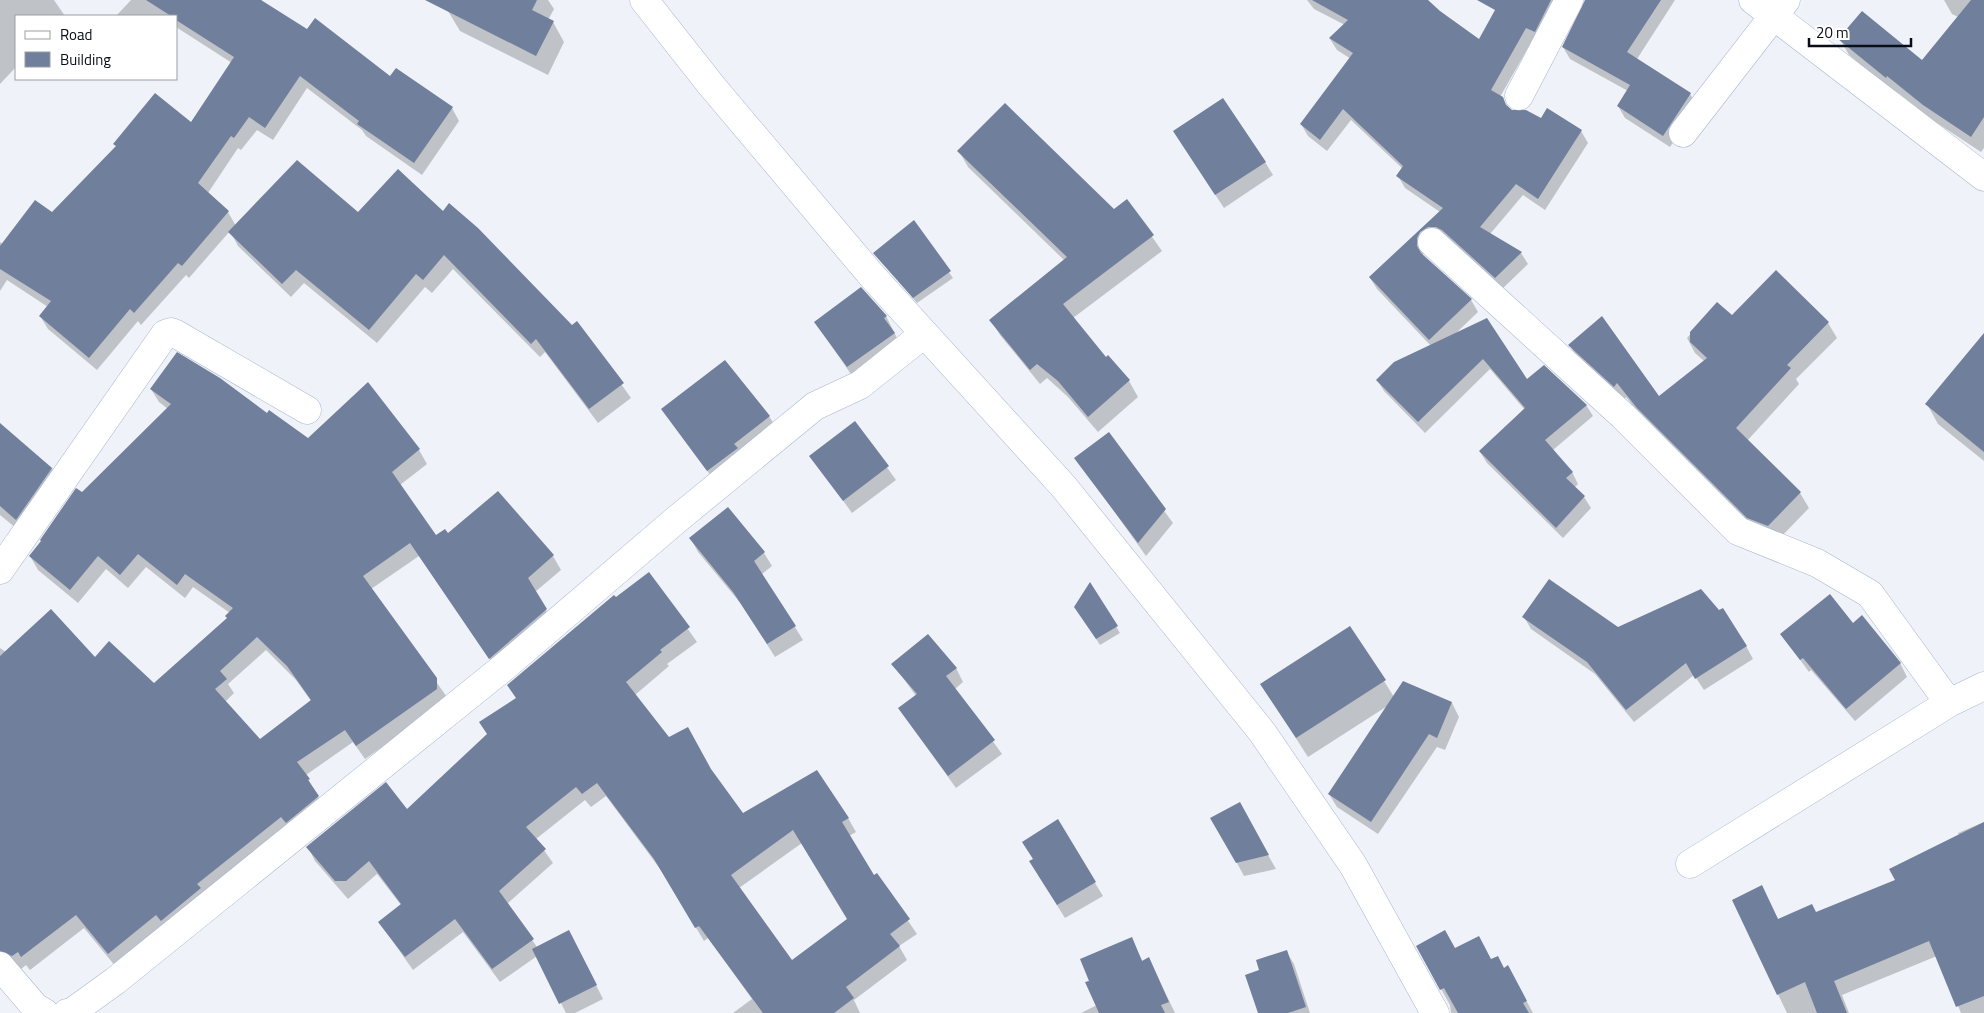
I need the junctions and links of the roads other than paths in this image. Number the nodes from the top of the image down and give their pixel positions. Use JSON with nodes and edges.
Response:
{"nodes":[{"id":1,"x":644,"y":0,"type":"edge"},
{"id":2,"x":1569,"y":0,"type":"edge"},
{"id":3,"x":1753,"y":0,"type":"edge"},
{"id":4,"x":1781,"y":8,"type":"edge"},
{"id":5,"x":1519,"y":96,"type":"dead end"},
{"id":6,"x":1683,"y":133,"type":"dead end"},
{"id":7,"x":1984,"y":177,"type":"edge"},
{"id":8,"x":1432,"y":242,"type":"dead end"},
{"id":9,"x":924,"y":334,"type":"junction"},
{"id":10,"x":307,"y":410,"type":"dead end"},
{"id":11,"x":0,"y":570,"type":"edge"},
{"id":12,"x":1984,"y":686,"type":"edge"},
{"id":13,"x":1949,"y":703,"type":"junction"},
{"id":14,"x":1690,"y":864,"type":"dead end"},
{"id":15,"x":0,"y":966,"type":"edge"},
{"id":16,"x":46,"y":1013,"type":"edge"},
{"id":17,"x":66,"y":1013,"type":"edge"},
{"id":18,"x":1435,"y":1013,"type":"edge"}],
"edges":[{"from":1,"to":9,"type":"street"},
{"from":2,"to":5,"type":"street"},
{"from":3,"to":4,"type":"street"},
{"from":4,"to":6,"type":"street"},
{"from":4,"to":7,"type":"street"},
{"from":8,"to":13,"type":"street"},
{"from":9,"to":17,"type":"street"},
{"from":9,"to":18,"type":"street"},
{"from":10,"to":11,"type":"street"},
{"from":12,"to":13,"type":"street"},
{"from":13,"to":14,"type":"street"},
{"from":15,"to":16,"type":"street"}]}
